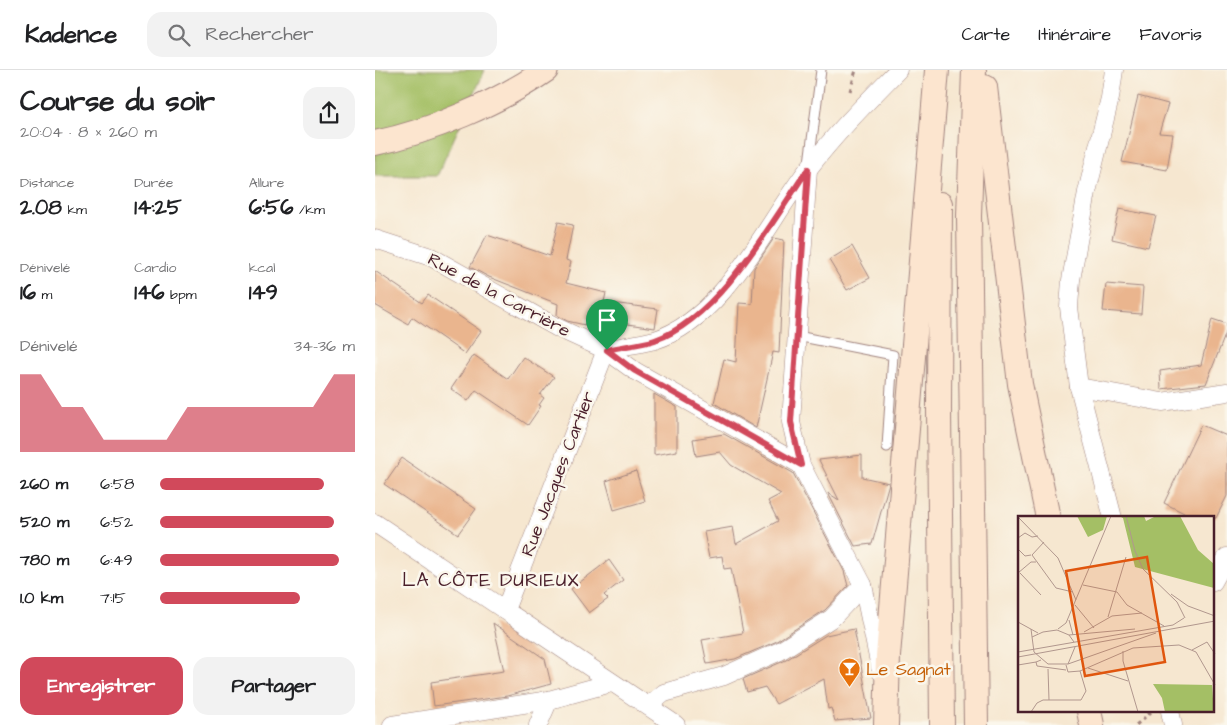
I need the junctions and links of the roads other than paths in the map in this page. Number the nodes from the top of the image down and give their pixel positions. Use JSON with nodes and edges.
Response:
{"nodes":[{"id":1,"x":546,"y":70,"type":"edge"},
{"id":2,"x":821,"y":70,"type":"edge"},
{"id":3,"x":898,"y":70,"type":"edge"},
{"id":4,"x":938,"y":70,"type":"edge"},
{"id":5,"x":974,"y":70,"type":"edge"},
{"id":6,"x":983,"y":70,"type":"edge"},
{"id":7,"x":1114,"y":70,"type":"edge"},
{"id":8,"x":375,"y":143,"type":"edge"},
{"id":9,"x":808,"y":169,"type":"junction"},
{"id":10,"x":375,"y":239,"type":"edge"},
{"id":11,"x":797,"y":336,"type":"junction"},
{"id":12,"x":607,"y":350,"type":"junction"},
{"id":13,"x":1079,"y":387,"type":"junction"},
{"id":14,"x":1227,"y":392,"type":"edge"},
{"id":15,"x":887,"y":447,"type":"dead end"},
{"id":16,"x":801,"y":465,"type":"junction"},
{"id":17,"x":1049,"y":516,"type":"edge"},
{"id":18,"x":1112,"y":516,"type":"edge"},
{"id":19,"x":375,"y":523,"type":"edge"},
{"id":20,"x":1227,"y":557,"type":"edge"},
{"id":21,"x":1215,"y":578,"type":"edge"},
{"id":22,"x":863,"y":585,"type":"junction"},
{"id":23,"x":505,"y":610,"type":"junction"},
{"id":24,"x":611,"y":683,"type":"junction"},
{"id":25,"x":887,"y":697,"type":"junction"},
{"id":26,"x":549,"y":700,"type":"junction"},
{"id":27,"x":648,"y":706,"type":"junction"},
{"id":28,"x":1089,"y":712,"type":"edge"},
{"id":29,"x":1170,"y":712,"type":"edge"},
{"id":30,"x":392,"y":725,"type":"edge"},
{"id":31,"x":538,"y":725,"type":"edge"},
{"id":32,"x":676,"y":725,"type":"edge"},
{"id":33,"x":886,"y":725,"type":"edge"},
{"id":34,"x":942,"y":725,"type":"edge"},
{"id":35,"x":976,"y":725,"type":"edge"},
{"id":36,"x":1092,"y":725,"type":"edge"},
{"id":37,"x":1173,"y":725,"type":"edge"}],
"edges":[{"from":1,"to":8,"type":"main road"},
{"from":2,"to":9,"type":"lane"},
{"from":3,"to":9,"type":"street"},
{"from":4,"to":25,"type":"main road"},
{"from":4,"to":34,"type":"main road"},
{"from":5,"to":35,"type":"main road"},
{"from":6,"to":17,"type":"main road"},
{"from":7,"to":13,"type":"street"},
{"from":9,"to":11,"type":"street"},
{"from":9,"to":12,"type":"street"},
{"from":10,"to":12,"type":"street","name":"Rue de la Carrière"},
{"from":11,"to":15,"type":"lane"},
{"from":11,"to":16,"type":"street"},
{"from":12,"to":16,"type":"street","name":"Rue de la Carrière"},
{"from":12,"to":23,"type":"street","name":"Rue Jacques Cartier"},
{"from":13,"to":14,"type":"street"},
{"from":13,"to":18,"type":"street"},
{"from":16,"to":22,"type":"street"},
{"from":19,"to":23,"type":"street"},
{"from":20,"to":21,"type":"street"},
{"from":22,"to":25,"type":"street"},
{"from":22,"to":27,"type":"street"},
{"from":23,"to":24,"type":"street"},
{"from":24,"to":26,"type":"street"},
{"from":24,"to":27,"type":"street"},
{"from":25,"to":33,"type":"main road"},
{"from":26,"to":30,"type":"street"},
{"from":26,"to":31,"type":"street"},
{"from":27,"to":32,"type":"street"},
{"from":28,"to":36,"type":"main road"},
{"from":29,"to":37,"type":"street"}]}
